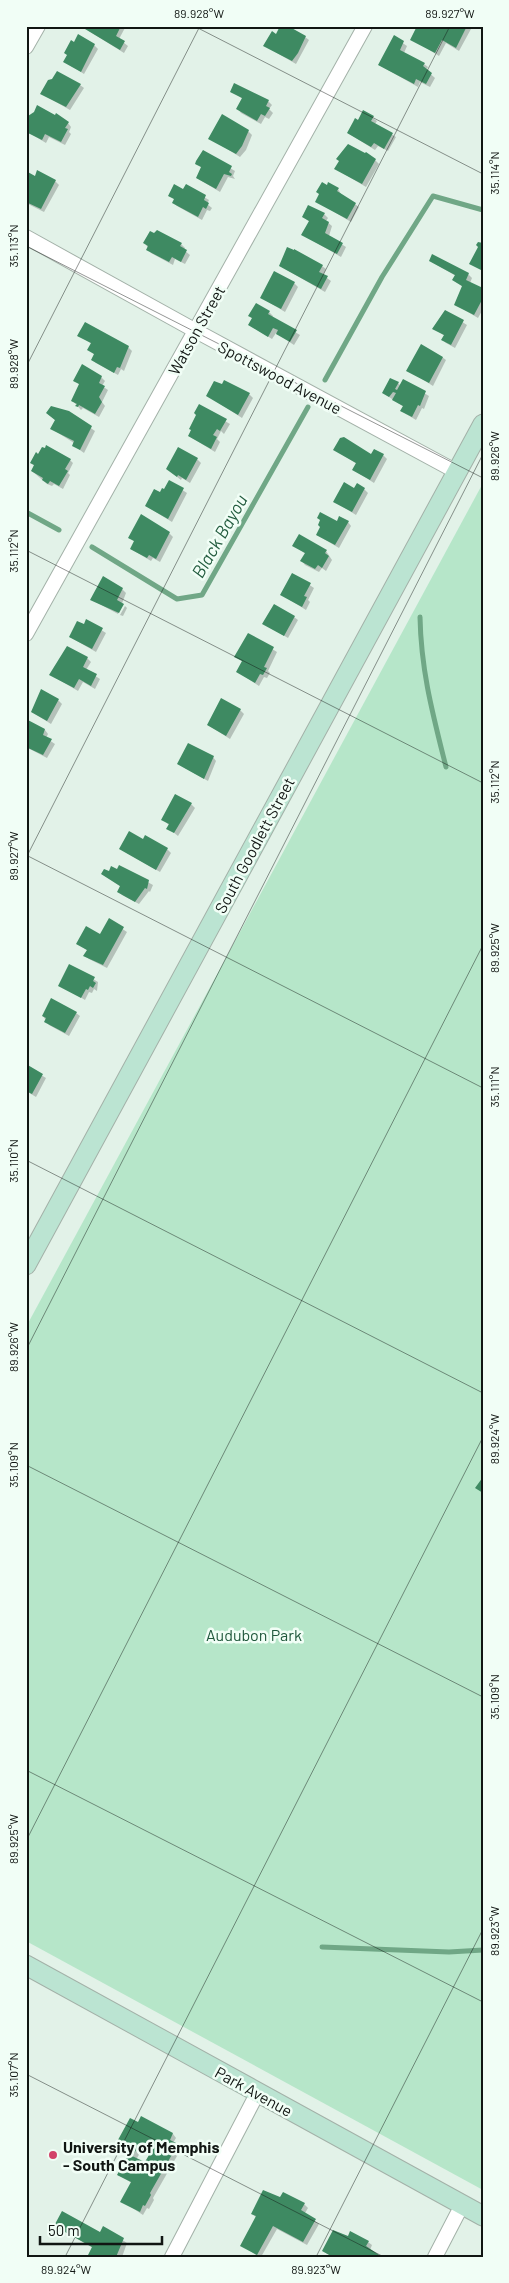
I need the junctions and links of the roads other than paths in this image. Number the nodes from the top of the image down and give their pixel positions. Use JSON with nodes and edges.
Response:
{"nodes":[{"id":1,"x":38,"y":26,"type":"edge"},
{"id":2,"x":365,"y":26,"type":"edge"},
{"id":3,"x":26,"y":47,"type":"edge"},
{"id":4,"x":26,"y":237,"type":"edge"},
{"id":5,"x":196,"y":331,"type":"junction"},
{"id":6,"x":483,"y":424,"type":"edge"},
{"id":7,"x":456,"y":472,"type":"junction"},
{"id":8,"x":26,"y":634,"type":"edge"},
{"id":9,"x":28,"y":1256,"type":"edge"},
{"id":10,"x":26,"y":1965,"type":"edge"},
{"id":11,"x":258,"y":2092,"type":"junction"},
{"id":12,"x":462,"y":2205,"type":"junction"},
{"id":13,"x":483,"y":2216,"type":"edge"},
{"id":14,"x":172,"y":2257,"type":"edge"},
{"id":15,"x":435,"y":2257,"type":"edge"}],
"edges":[{"from":1,"to":3,"type":"street"},
{"from":2,"to":5,"type":"street","name":"Watson Street"},
{"from":4,"to":5,"type":"street","name":"Spottswood Avenue"},
{"from":5,"to":7,"type":"street","name":"Spottswood Avenue"},
{"from":5,"to":8,"type":"street","name":"Watson Street"},
{"from":6,"to":7,"type":"main road","name":"South Goodlett Street"},
{"from":7,"to":9,"type":"main road","name":"South Goodlett Street"},
{"from":10,"to":11,"type":"main road","name":"Park Avenue"},
{"from":11,"to":12,"type":"main road","name":"Park Avenue"},
{"from":11,"to":14,"type":"street"},
{"from":12,"to":13,"type":"main road","name":"Park Avenue"},
{"from":12,"to":15,"type":"street"}]}
